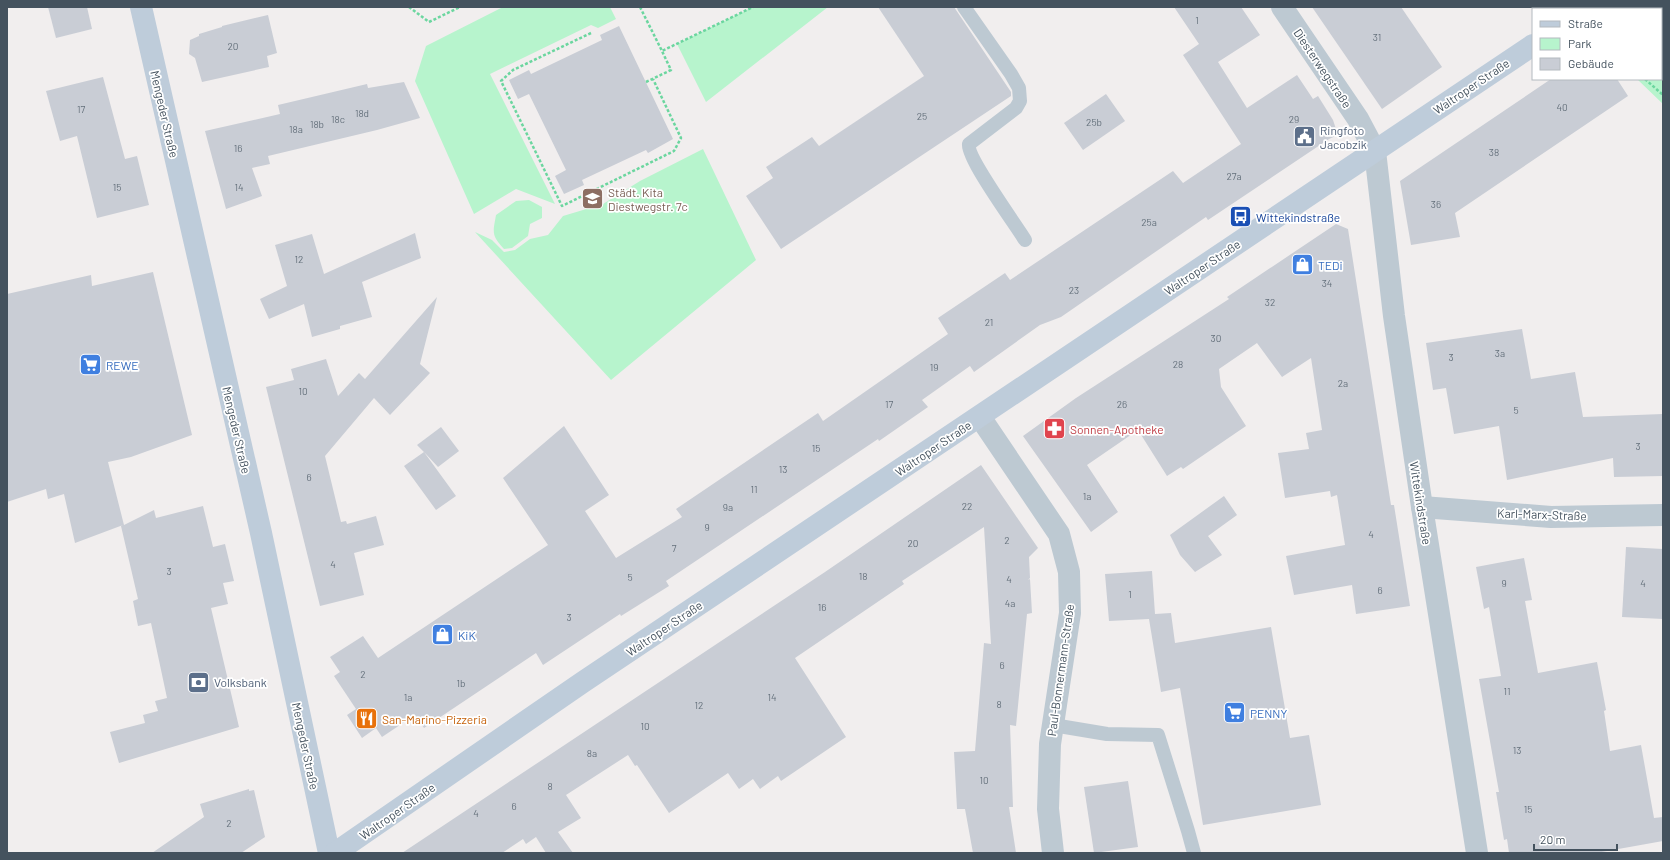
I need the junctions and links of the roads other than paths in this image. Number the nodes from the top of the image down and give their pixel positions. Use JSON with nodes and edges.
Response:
{"nodes":[{"id":1,"x":141,"y":7,"type":"edge"},
{"id":2,"x":964,"y":7,"type":"edge"},
{"id":3,"x":1282,"y":7,"type":"edge"},
{"id":4,"x":1532,"y":46,"type":"edge"},
{"id":5,"x":1375,"y":151,"type":"junction"},
{"id":6,"x":1025,"y":240,"type":"dead end"},
{"id":7,"x":980,"y":417,"type":"junction"},
{"id":8,"x":1422,"y":507,"type":"junction"},
{"id":9,"x":1663,"y":515,"type":"edge"},
{"id":10,"x":1053,"y":725,"type":"junction"},
{"id":11,"x":329,"y":853,"type":"edge"},
{"id":12,"x":336,"y":853,"type":"edge"},
{"id":13,"x":1053,"y":853,"type":"edge"},
{"id":14,"x":1194,"y":853,"type":"edge"},
{"id":15,"x":1477,"y":853,"type":"edge"}],
"edges":[{"from":1,"to":11,"type":"main road","name":"Mengeder Straße"},
{"from":2,"to":6,"type":"lane"},
{"from":3,"to":5,"type":"street","name":"Diesterwegstraße"},
{"from":4,"to":5,"type":"main road","name":"Waltroper Straße"},
{"from":5,"to":7,"type":"main road","name":"Waltroper Straße"},
{"from":5,"to":8,"type":"street","name":"Wittekindstraße"},
{"from":7,"to":10,"type":"street","name":"Paul-Bonnermann-Straße"},
{"from":7,"to":12,"type":"main road","name":"Waltroper Straße"},
{"from":8,"to":9,"type":"street","name":"Karl-Marx-Straße"},
{"from":8,"to":15,"type":"street","name":"Wittekindstraße"},
{"from":10,"to":13,"type":"street","name":"Paul-Bonnermann-Straße"},
{"from":10,"to":14,"type":"lane"}]}
